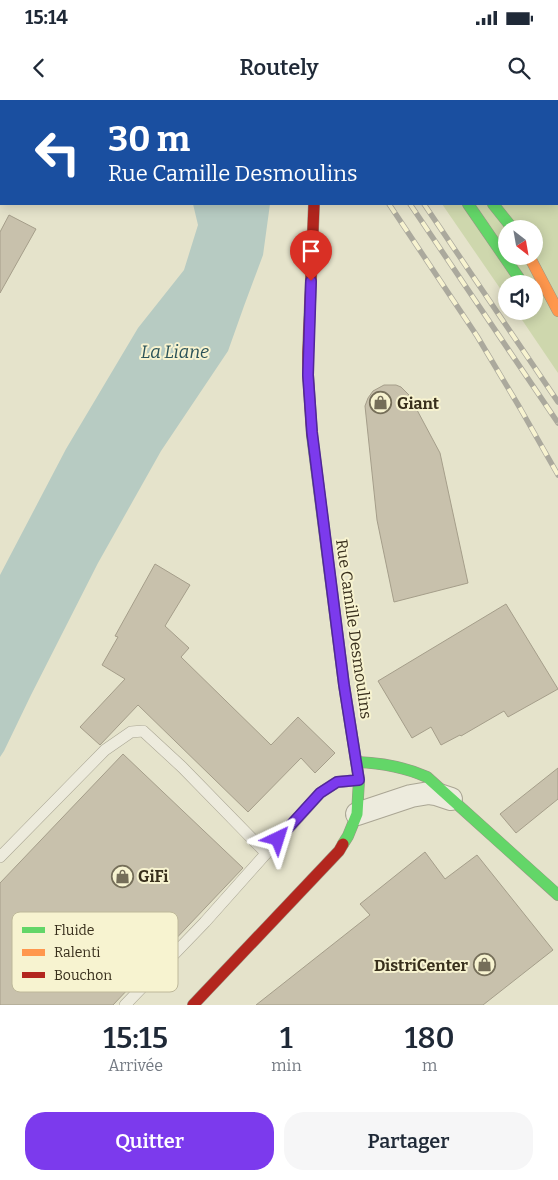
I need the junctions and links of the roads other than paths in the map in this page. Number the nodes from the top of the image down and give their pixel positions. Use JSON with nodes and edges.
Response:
{"nodes":[{"id":1,"x":314,"y":205,"type":"edge"},
{"id":2,"x":469,"y":205,"type":"edge"},
{"id":3,"x":494,"y":205,"type":"edge"},
{"id":4,"x":506,"y":220,"type":"edge"},
{"id":5,"x":534,"y":265,"type":"edge"},
{"id":6,"x":517,"y":275,"type":"edge"},
{"id":7,"x":558,"y":310,"type":"edge"},
{"id":8,"x":357,"y":762,"type":"junction"},
{"id":9,"x":359,"y":780,"type":"junction"},
{"id":10,"x":451,"y":799,"type":"junction"},
{"id":11,"x":357,"y":814,"type":"junction"},
{"id":12,"x":266,"y":853,"type":"junction"},
{"id":13,"x":0,"y":857,"type":"edge"},
{"id":14,"x":558,"y":895,"type":"edge"},
{"id":15,"x":178,"y":949,"type":"edge"},
{"id":16,"x":137,"y":992,"type":"edge"},
{"id":17,"x":196,"y":1003,"type":"edge"},
{"id":18,"x":125,"y":1005,"type":"edge"}],
"edges":[{"from":1,"to":8,"type":"street","name":"Rue Camille Desmoulins"},
{"from":2,"to":6,"type":"street"},
{"from":3,"to":4,"type":"street"},
{"from":5,"to":7,"type":"street"},
{"from":8,"to":9,"type":"street","name":"Rue Camille Desmoulins"},
{"from":8,"to":10,"type":"street"},
{"from":9,"to":11,"type":"street","name":"Rue Camille Desmoulins"},
{"from":9,"to":12,"type":"lane"},
{"from":10,"to":11,"type":"street"},
{"from":10,"to":14,"type":"street"},
{"from":11,"to":17,"type":"street","name":"Rue Camille Desmoulins"},
{"from":12,"to":13,"type":"lane"},
{"from":12,"to":15,"type":"lane"},
{"from":16,"to":18,"type":"lane"}]}
